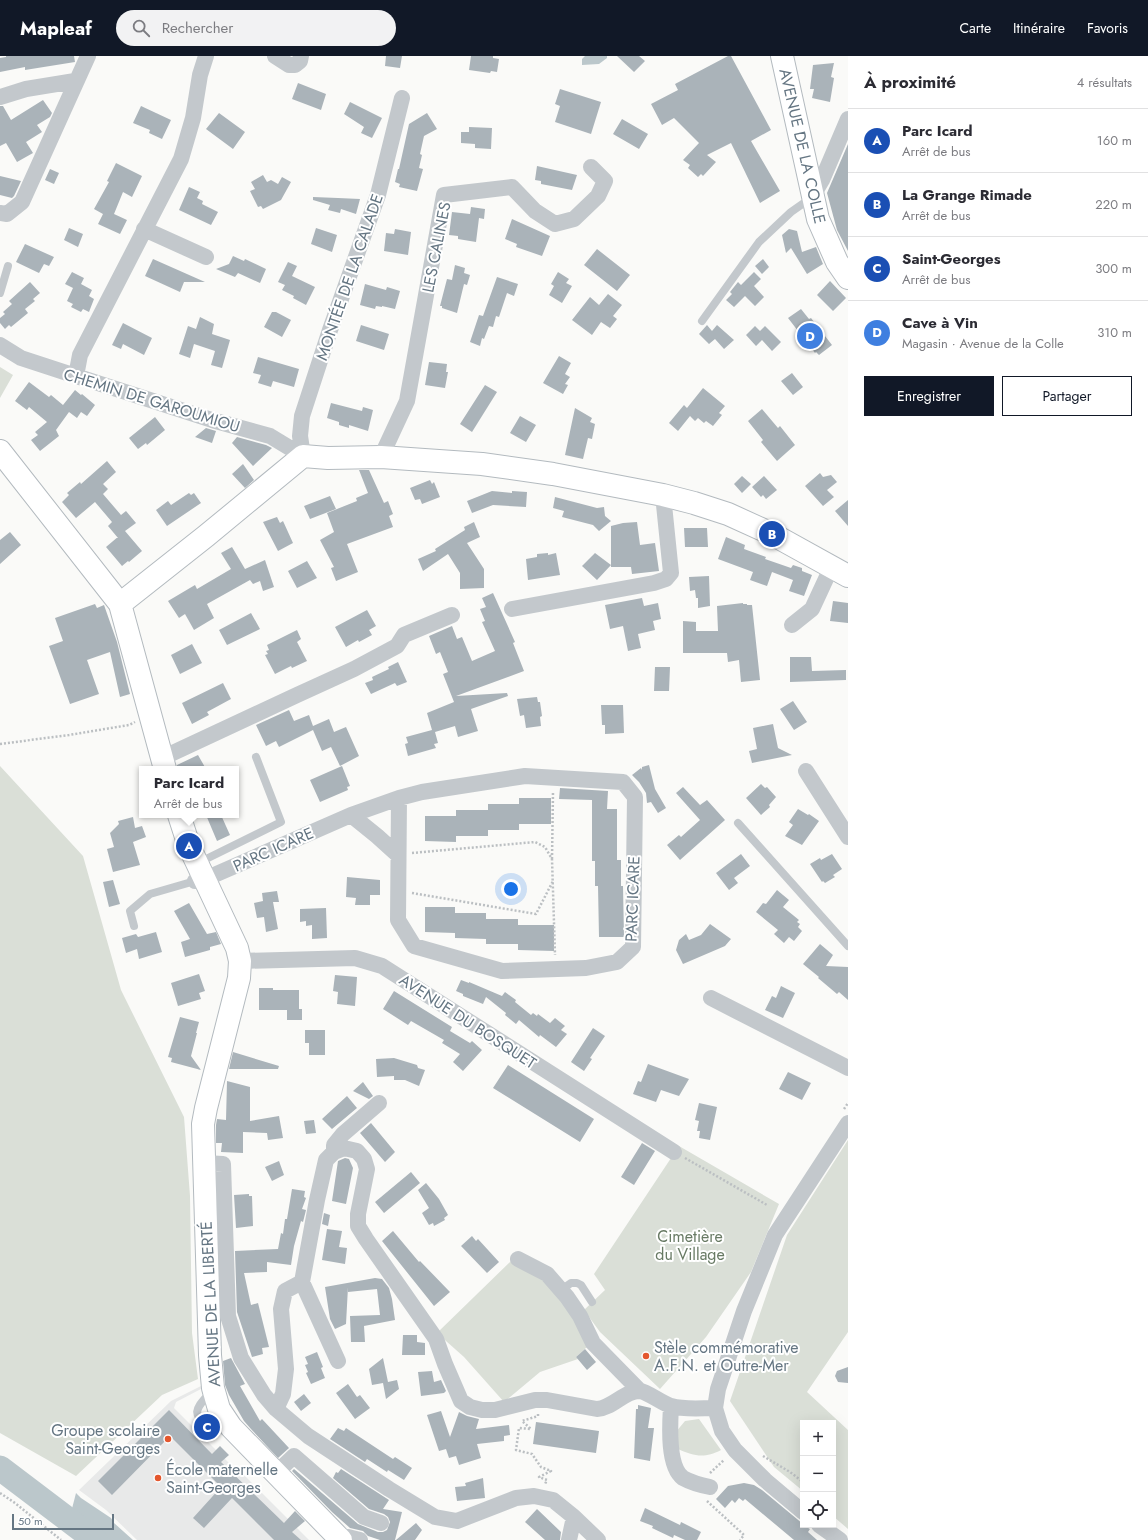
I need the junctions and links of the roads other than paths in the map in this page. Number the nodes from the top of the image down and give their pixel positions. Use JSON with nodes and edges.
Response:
{"nodes":[{"id":1,"x":88,"y":56,"type":"edge"},
{"id":2,"x":206,"y":56,"type":"edge"},
{"id":3,"x":275,"y":56,"type":"edge"},
{"id":4,"x":301,"y":56,"type":"edge"},
{"id":5,"x":782,"y":56,"type":"edge"},
{"id":6,"x":75,"y":81,"type":"junction"},
{"id":7,"x":0,"y":97,"type":"edge"},
{"id":8,"x":402,"y":98,"type":"dead end"},
{"id":9,"x":848,"y":119,"type":"edge"},
{"id":10,"x":591,"y":167,"type":"dead end"},
{"id":11,"x":812,"y":197,"type":"junction"},
{"id":12,"x":0,"y":213,"type":"edge"},
{"id":13,"x":144,"y":229,"type":"junction"},
{"id":14,"x":206,"y":257,"type":"dead end"},
{"id":15,"x":844,"y":265,"type":"edge"},
{"id":16,"x":8,"y":266,"type":"dead end"},
{"id":17,"x":0,"y":293,"type":"edge"},
{"id":18,"x":702,"y":320,"type":"dead end"},
{"id":19,"x":0,"y":345,"type":"edge"},
{"id":20,"x":76,"y":376,"type":"junction"},
{"id":21,"x":0,"y":451,"type":"edge"},
{"id":22,"x":304,"y":456,"type":"junction"},
{"id":23,"x":381,"y":457,"type":"junction"},
{"id":24,"x":663,"y":495,"type":"junction"},
{"id":25,"x":840,"y":572,"type":"edge"},
{"id":26,"x":120,"y":604,"type":"junction"},
{"id":27,"x":512,"y":609,"type":"dead end"},
{"id":28,"x":452,"y":615,"type":"dead end"},
{"id":29,"x":792,"y":625,"type":"dead end"},
{"id":30,"x":256,"y":757,"type":"dead end"},
{"id":31,"x":164,"y":764,"type":"edge"},
{"id":32,"x":806,"y":770,"type":"dead end"},
{"id":33,"x":399,"y":798,"type":"junction"},
{"id":34,"x":351,"y":815,"type":"junction"},
{"id":35,"x":180,"y":818,"type":"edge"},
{"id":36,"x":738,"y":822,"type":"dead end"},
{"id":37,"x":848,"y":837,"type":"edge"},
{"id":38,"x":398,"y":855,"type":"junction"},
{"id":39,"x":199,"y":874,"type":"junction"},
{"id":40,"x":134,"y":926,"type":"dead end"},
{"id":41,"x":848,"y":946,"type":"edge"},
{"id":42,"x":240,"y":961,"type":"junction"},
{"id":43,"x":711,"y":998,"type":"dead end"},
{"id":44,"x":848,"y":1068,"type":"edge"},
{"id":45,"x":379,"y":1103,"type":"dead end"},
{"id":46,"x":848,"y":1123,"type":"edge"},
{"id":47,"x":334,"y":1152,"type":"junction"},
{"id":48,"x":674,"y":1152,"type":"road end"},
{"id":49,"x":204,"y":1163,"type":"junction"},
{"id":50,"x":518,"y":1259,"type":"dead end"},
{"id":51,"x":302,"y":1282,"type":"junction"},
{"id":52,"x":561,"y":1290,"type":"junction"},
{"id":53,"x":592,"y":1302,"type":"dead end"},
{"id":54,"x":338,"y":1361,"type":"dead end"},
{"id":55,"x":640,"y":1391,"type":"junction"},
{"id":56,"x":671,"y":1406,"type":"junction"},
{"id":57,"x":715,"y":1408,"type":"junction"},
{"id":58,"x":276,"y":1409,"type":"junction"},
{"id":59,"x":276,"y":1474,"type":"junction"},
{"id":60,"x":703,"y":1486,"type":"road end"},
{"id":61,"x":800,"y":1509,"type":"edge"},
{"id":62,"x":574,"y":1517,"type":"junction"},
{"id":63,"x":380,"y":1518,"type":"dead end"},
{"id":64,"x":823,"y":1528,"type":"edge"},
{"id":65,"x":340,"y":1539,"type":"edge"},
{"id":66,"x":360,"y":1540,"type":"edge"},
{"id":67,"x":569,"y":1540,"type":"edge"},
{"id":68,"x":598,"y":1540,"type":"edge"},
{"id":69,"x":840,"y":1540,"type":"edge"}],
"edges":[{"from":1,"to":6,"type":"street"},
{"from":2,"to":13,"type":"street"},
{"from":3,"to":4,"type":"street"},
{"from":5,"to":11,"type":"street","name":"AVENUE DE LA COLLE"},
{"from":6,"to":7,"type":"street"},
{"from":6,"to":12,"type":"street"},
{"from":8,"to":22,"type":"street","name":"MONTÉE DE LA CALADE"},
{"from":9,"to":11,"type":"street"},
{"from":10,"to":23,"type":"street","name":"LES CALINES"},
{"from":11,"to":15,"type":"street","name":"AVENUE DE LA COLLE"},
{"from":11,"to":18,"type":"lane"},
{"from":13,"to":14,"type":"street"},
{"from":13,"to":20,"type":"street"},
{"from":16,"to":17,"type":"lane"},
{"from":19,"to":20,"type":"street","name":"CHEMIN DE GAROUMIOU"},
{"from":20,"to":22,"type":"street","name":"CHEMIN DE GAROUMIOU"},
{"from":21,"to":26,"type":"street"},
{"from":22,"to":23,"type":"street"},
{"from":22,"to":26,"type":"street"},
{"from":23,"to":24,"type":"street"},
{"from":24,"to":25,"type":"street"},
{"from":24,"to":27,"type":"street"},
{"from":25,"to":29,"type":"street"},
{"from":26,"to":31,"type":"street"},
{"from":28,"to":31,"type":"street"},
{"from":30,"to":39,"type":"lane"},
{"from":32,"to":37,"type":"street"},
{"from":33,"to":34,"type":"street","name":"PARC ICARE"},
{"from":33,"to":38,"type":"street","name":"PARC ICARE"},
{"from":33,"to":38,"type":"street","name":"PARC ICARE"},
{"from":34,"to":38,"type":"street"},
{"from":34,"to":39,"type":"street","name":"PARC ICARE"},
{"from":35,"to":39,"type":"street"},
{"from":36,"to":41,"type":"lane"},
{"from":39,"to":40,"type":"lane"},
{"from":39,"to":42,"type":"street"},
{"from":42,"to":48,"type":"street","name":"AVENUE DU BOSQUET"},
{"from":42,"to":49,"type":"street","name":"AVENUE DE LA LIBERTÉ"},
{"from":43,"to":44,"type":"street"},
{"from":45,"to":47,"type":"street"},
{"from":46,"to":57,"type":"street"},
{"from":47,"to":51,"type":"street"},
{"from":47,"to":55,"type":"street"},
{"from":49,"to":58,"type":"street"},
{"from":49,"to":59,"type":"street","name":"AVENUE DE LA LIBERTÉ"},
{"from":50,"to":52,"type":"street"},
{"from":51,"to":54,"type":"street"},
{"from":51,"to":58,"type":"street"},
{"from":52,"to":53,"type":"lane"},
{"from":52,"to":55,"type":"street"},
{"from":55,"to":56,"type":"street"},
{"from":56,"to":57,"type":"street"},
{"from":56,"to":60,"type":"street"},
{"from":57,"to":61,"type":"street"},
{"from":58,"to":62,"type":"street"},
{"from":59,"to":63,"type":"street"},
{"from":59,"to":65,"type":"street","name":"AVENUE DE LA LIBERTÉ"},
{"from":62,"to":67,"type":"street"},
{"from":62,"to":68,"type":"street"},
{"from":64,"to":69,"type":"street"},
{"from":65,"to":66,"type":"street"}]}
